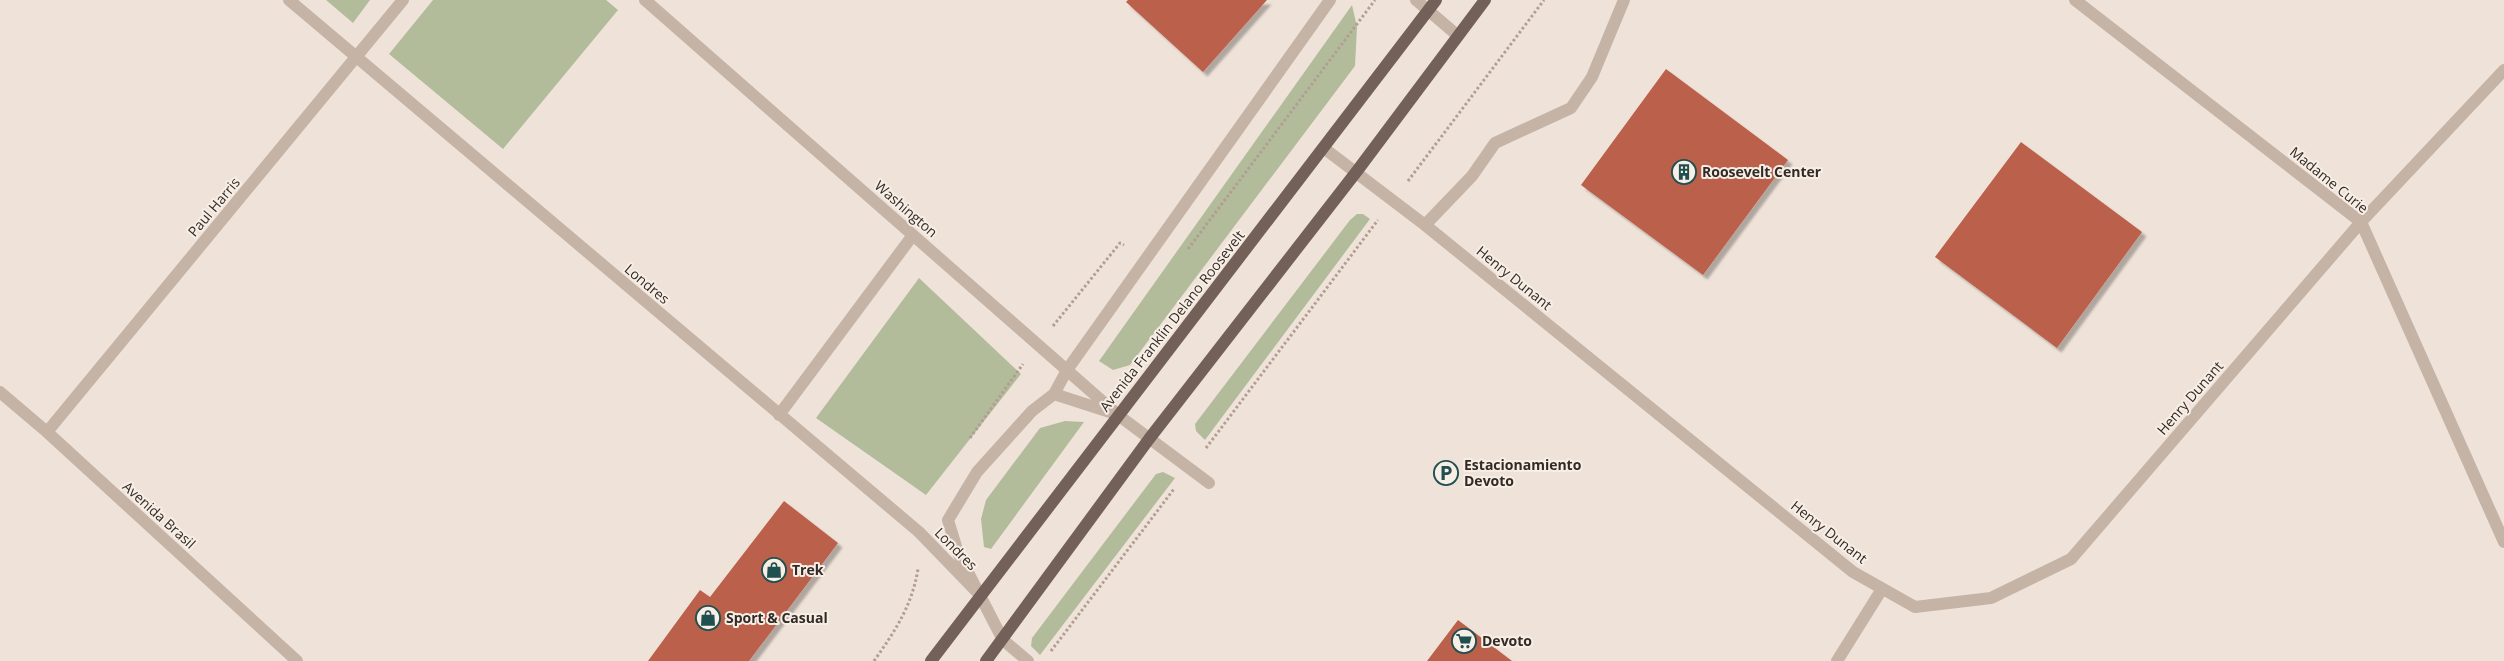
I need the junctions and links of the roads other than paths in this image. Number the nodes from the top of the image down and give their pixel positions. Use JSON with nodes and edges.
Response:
{"nodes":[{"id":1,"x":290,"y":0,"type":"edge"},
{"id":2,"x":403,"y":0,"type":"edge"},
{"id":3,"x":645,"y":0,"type":"edge"},
{"id":4,"x":1330,"y":0,"type":"edge"},
{"id":5,"x":1416,"y":0,"type":"edge"},
{"id":6,"x":1486,"y":0,"type":"edge"},
{"id":7,"x":1624,"y":0,"type":"edge"},
{"id":8,"x":2075,"y":0,"type":"edge"},
{"id":9,"x":1433,"y":5,"type":"edge"},
{"id":10,"x":1457,"y":35,"type":"junction"},
{"id":11,"x":357,"y":58,"type":"junction"},
{"id":12,"x":2504,"y":70,"type":"edge"},
{"id":13,"x":1325,"y":148,"type":"junction"},
{"id":14,"x":1357,"y":171,"type":"junction"},
{"id":15,"x":2361,"y":222,"type":"junction"},
{"id":16,"x":1425,"y":225,"type":"junction"},
{"id":17,"x":913,"y":235,"type":"junction"},
{"id":18,"x":1067,"y":370,"type":"junction"},
{"id":19,"x":0,"y":392,"type":"edge"},
{"id":20,"x":1054,"y":394,"type":"junction"},
{"id":21,"x":779,"y":415,"type":"junction"},
{"id":22,"x":1118,"y":415,"type":"junction"},
{"id":23,"x":47,"y":432,"type":"junction"},
{"id":24,"x":1149,"y":439,"type":"junction"},
{"id":25,"x":1209,"y":483,"type":"dead end"},
{"id":26,"x":2504,"y":542,"type":"edge"},
{"id":27,"x":1882,"y":589,"type":"junction"},
{"id":28,"x":981,"y":596,"type":"junction"},
{"id":29,"x":1003,"y":640,"type":"junction"},
{"id":30,"x":297,"y":661,"type":"edge"},
{"id":31,"x":932,"y":661,"type":"edge"},
{"id":32,"x":986,"y":661,"type":"edge"},
{"id":33,"x":1028,"y":661,"type":"edge"},
{"id":34,"x":1837,"y":661,"type":"edge"}],
"edges":[{"from":1,"to":11,"type":"street","name":"Londres"},
{"from":2,"to":11,"type":"street","name":"Paul Harris"},
{"from":3,"to":17,"type":"street","name":"Washington"},
{"from":4,"to":18,"type":"street"},
{"from":5,"to":9,"type":"street"},
{"from":6,"to":10,"type":"main road"},
{"from":7,"to":16,"type":"street"},
{"from":8,"to":15,"type":"street","name":"Madame Curie"},
{"from":9,"to":10,"type":"street"},
{"from":9,"to":13,"type":"main road","name":"Avenida Franklin Delano Roosevelt"},
{"from":10,"to":14,"type":"main road"},
{"from":11,"to":21,"type":"street","name":"Londres"},
{"from":11,"to":23,"type":"street","name":"Paul Harris"},
{"from":12,"to":15,"type":"street","name":"Henry Dunant"},
{"from":13,"to":14,"type":"street","name":"Henry Dunant"},
{"from":13,"to":22,"type":"main road","name":"Avenida Franklin Delano Roosevelt"},
{"from":14,"to":16,"type":"street","name":"Henry Dunant"},
{"from":14,"to":24,"type":"main road"},
{"from":15,"to":26,"type":"street","name":"Madame Curie"},
{"from":15,"to":27,"type":"street","name":"Henry Dunant"},
{"from":16,"to":27,"type":"street","name":"Henry Dunant"},
{"from":17,"to":18,"type":"street","name":"Washington"},
{"from":17,"to":21,"type":"street"},
{"from":18,"to":20,"type":"street"},
{"from":18,"to":22,"type":"street","name":"Washington"},
{"from":19,"to":23,"type":"street","name":"Avenida Brasil"},
{"from":20,"to":22,"type":"street"},
{"from":20,"to":28,"type":"street"},
{"from":21,"to":28,"type":"street","name":"Londres"},
{"from":22,"to":24,"type":"street","name":"Washington"},
{"from":22,"to":28,"type":"main road","name":"Avenida Franklin Delano Roosevelt"},
{"from":23,"to":30,"type":"street","name":"Avenida Brasil"},
{"from":24,"to":25,"type":"street","name":"Washington"},
{"from":24,"to":29,"type":"main road"},
{"from":27,"to":34,"type":"street"},
{"from":28,"to":29,"type":"street"},
{"from":28,"to":31,"type":"main road","name":"Avenida Franklin Delano Roosevelt"},
{"from":29,"to":32,"type":"main road"},
{"from":29,"to":33,"type":"street"}]}
